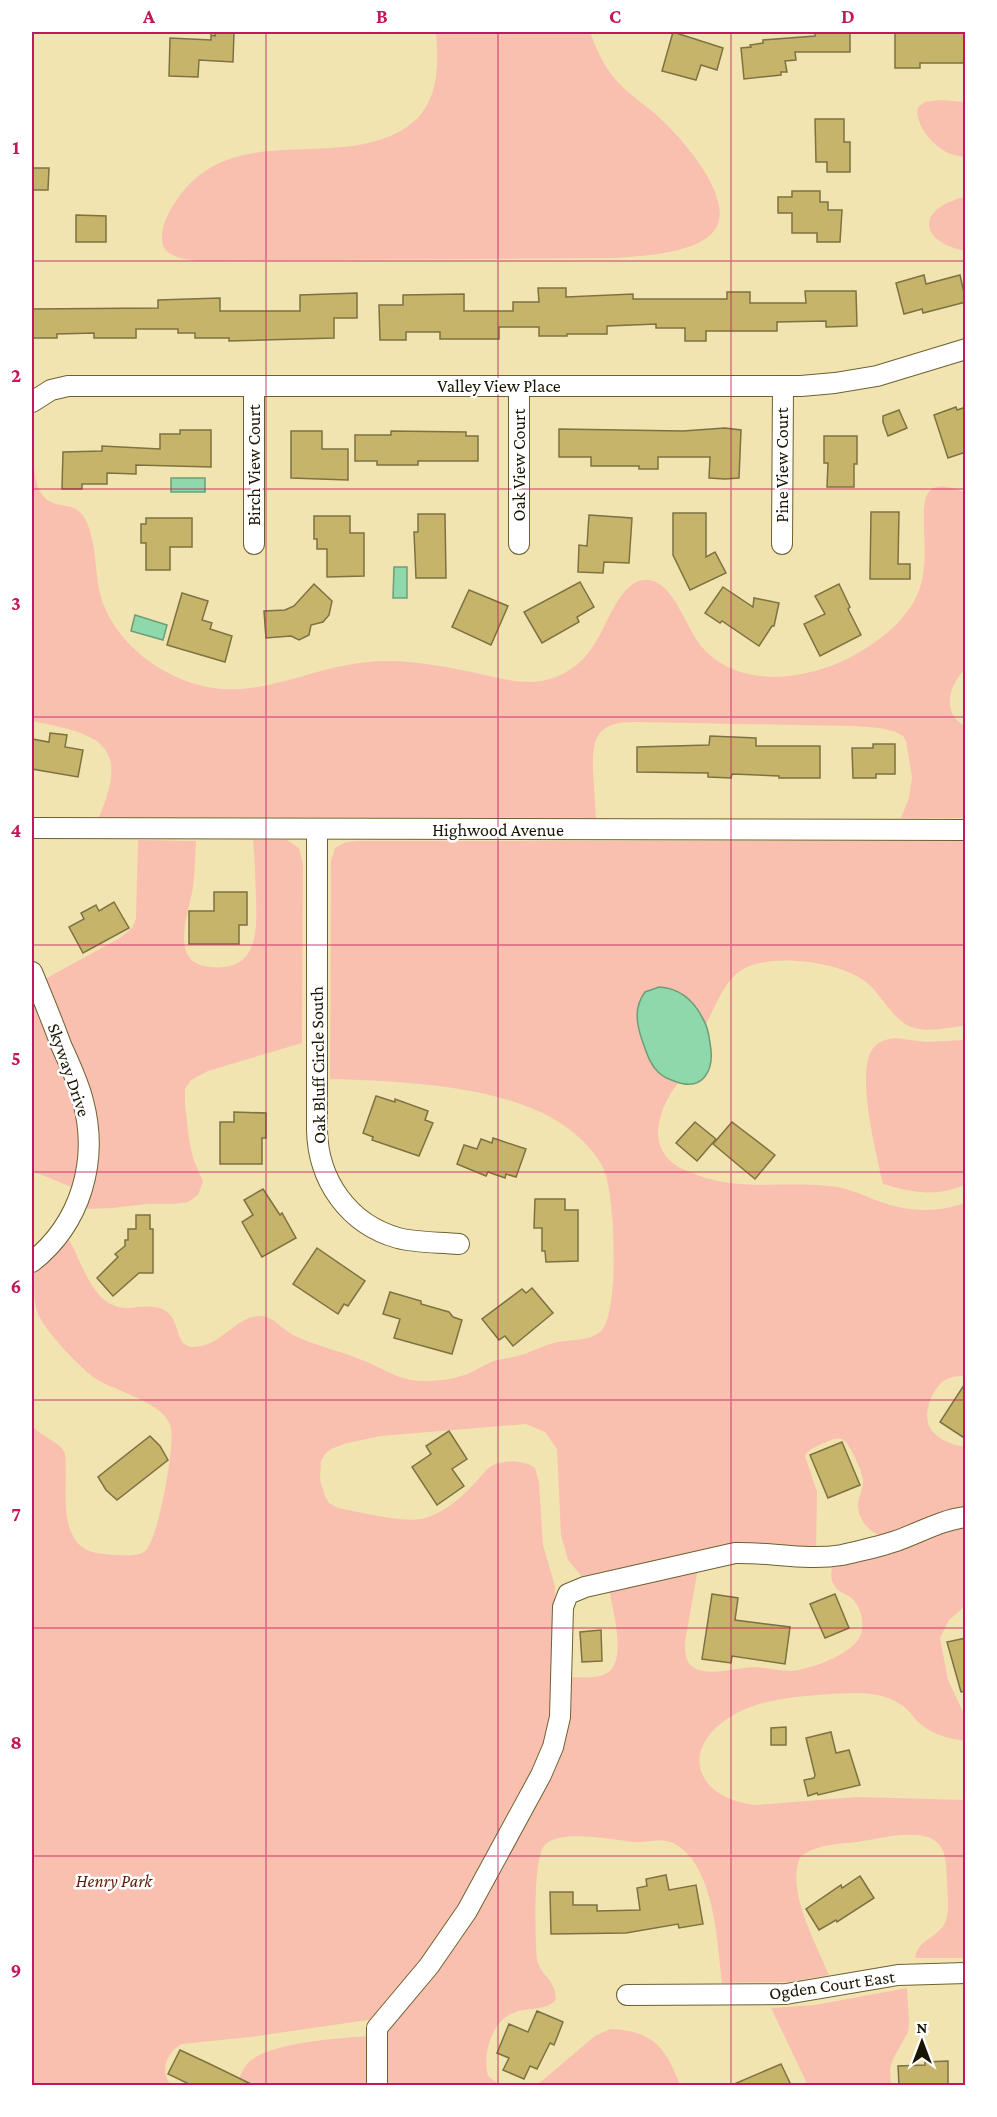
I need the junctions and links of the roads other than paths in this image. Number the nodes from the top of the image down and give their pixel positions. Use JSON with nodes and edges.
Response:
{"nodes":[{"id":1,"x":966,"y":349,"type":"edge"},
{"id":2,"x":254,"y":386,"type":"junction"},
{"id":3,"x":519,"y":386,"type":"junction"},
{"id":4,"x":783,"y":386,"type":"junction"},
{"id":5,"x":32,"y":402,"type":"edge"},
{"id":6,"x":254,"y":544,"type":"dead end"},
{"id":7,"x":519,"y":544,"type":"dead end"},
{"id":8,"x":782,"y":544,"type":"dead end"},
{"id":9,"x":32,"y":828,"type":"edge"},
{"id":10,"x":317,"y":829,"type":"junction"},
{"id":11,"x":966,"y":830,"type":"edge"},
{"id":12,"x":32,"y":972,"type":"edge"},
{"id":13,"x":459,"y":1244,"type":"dead end"},
{"id":14,"x":32,"y":1262,"type":"edge"},
{"id":15,"x":966,"y":1517,"type":"edge"},
{"id":16,"x":966,"y":1973,"type":"edge"},
{"id":17,"x":627,"y":1995,"type":"dead end"},
{"id":18,"x":377,"y":2085,"type":"edge"}],
"edges":[{"from":1,"to":4,"type":"street","name":"Valley View Place"},
{"from":2,"to":3,"type":"street","name":"Valley View Place"},
{"from":2,"to":5,"type":"street","name":"Valley View Place"},
{"from":2,"to":6,"type":"street","name":"Birch View Court"},
{"from":3,"to":4,"type":"street","name":"Valley View Place"},
{"from":3,"to":7,"type":"street","name":"Oak View Court"},
{"from":4,"to":8,"type":"street","name":"Pine View Court"},
{"from":9,"to":10,"type":"street","name":"Highwood Avenue"},
{"from":10,"to":11,"type":"street","name":"Highwood Avenue"},
{"from":10,"to":13,"type":"street","name":"Oak Bluff Circle South"},
{"from":12,"to":14,"type":"street","name":"Skyway Drive"},
{"from":15,"to":18,"type":"street"},
{"from":16,"to":17,"type":"street","name":"Ogden Court East"}]}
